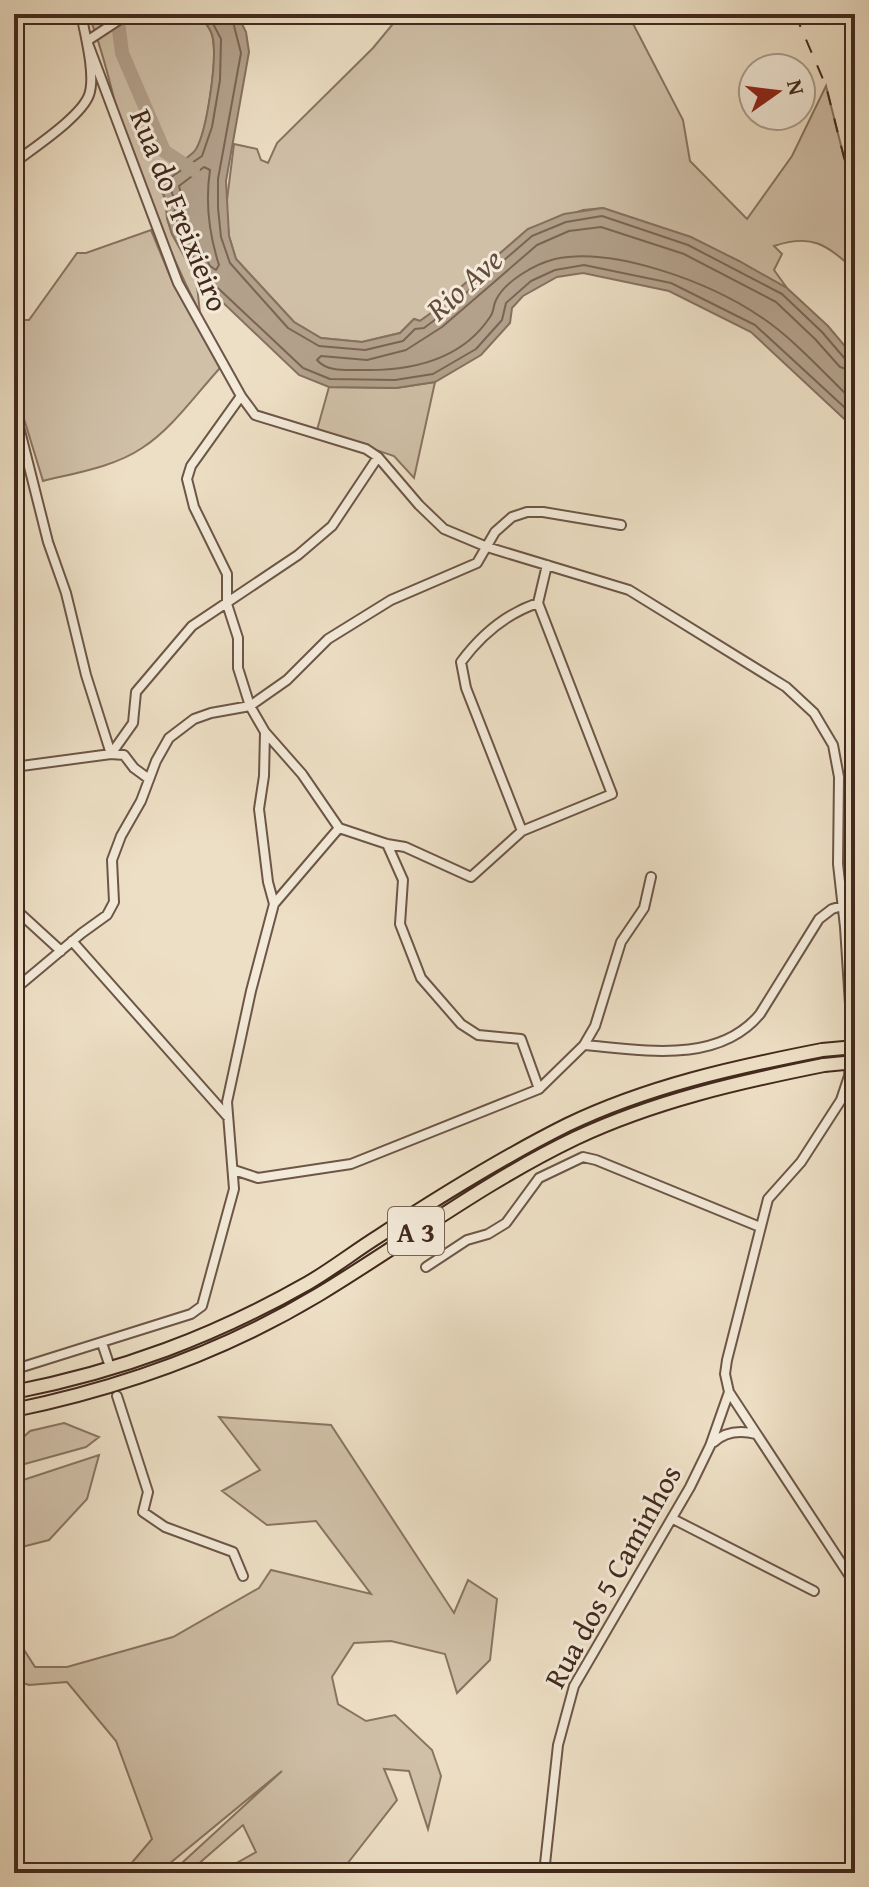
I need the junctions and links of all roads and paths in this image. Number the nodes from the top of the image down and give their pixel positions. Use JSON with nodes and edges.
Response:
{"nodes":[{"id":1,"x":81,"y":14,"type":"edge"},
{"id":2,"x":128,"y":14,"type":"edge"},
{"id":3,"x":87,"y":41,"type":"junction"},
{"id":4,"x":14,"y":163,"type":"edge"},
{"id":5,"x":241,"y":396,"type":"junction"},
{"id":6,"x":14,"y":407,"type":"edge"},
{"id":7,"x":378,"y":457,"type":"junction"},
{"id":8,"x":621,"y":525,"type":"dead end"},
{"id":9,"x":487,"y":547,"type":"junction"},
{"id":10,"x":547,"y":565,"type":"junction"},
{"id":11,"x":538,"y":603,"type":"junction"},
{"id":12,"x":227,"y":604,"type":"junction"},
{"id":13,"x":250,"y":706,"type":"junction"},
{"id":14,"x":265,"y":732,"type":"junction"},
{"id":15,"x":111,"y":754,"type":"junction"},
{"id":16,"x":14,"y":767,"type":"edge"},
{"id":17,"x":149,"y":779,"type":"junction"},
{"id":18,"x":339,"y":828,"type":"junction"},
{"id":19,"x":522,"y":831,"type":"junction"},
{"id":20,"x":387,"y":844,"type":"junction"},
{"id":21,"x":651,"y":877,"type":"dead end"},
{"id":22,"x":274,"y":904,"type":"junction"},
{"id":23,"x":842,"y":906,"type":"junction"},
{"id":24,"x":14,"y":908,"type":"edge"},
{"id":25,"x":72,"y":941,"type":"junction"},
{"id":26,"x":61,"y":951,"type":"junction"},
{"id":27,"x":14,"y":990,"type":"edge"},
{"id":28,"x":584,"y":1045,"type":"junction"},
{"id":29,"x":855,"y":1047,"type":"edge"},
{"id":30,"x":855,"y":1062,"type":"edge"},
{"id":31,"x":539,"y":1089,"type":"junction"},
{"id":32,"x":228,"y":1116,"type":"junction"},
{"id":33,"x":234,"y":1170,"type":"junction"},
{"id":34,"x":760,"y":1227,"type":"junction"},
{"id":35,"x":426,"y":1267,"type":"dead end"},
{"id":36,"x":102,"y":1343,"type":"junction"},
{"id":37,"x":108,"y":1361,"type":"dead end"},
{"id":38,"x":14,"y":1367,"type":"edge"},
{"id":39,"x":14,"y":1392,"type":"edge"},
{"id":40,"x":729,"y":1392,"type":"junction"},
{"id":41,"x":117,"y":1396,"type":"dead end"},
{"id":42,"x":14,"y":1410,"type":"edge"},
{"id":43,"x":756,"y":1434,"type":"junction"},
{"id":44,"x":710,"y":1446,"type":"junction"},
{"id":45,"x":673,"y":1519,"type":"junction"},
{"id":46,"x":243,"y":1576,"type":"dead end"},
{"id":47,"x":855,"y":1584,"type":"edge"},
{"id":48,"x":814,"y":1591,"type":"dead end"},
{"id":49,"x":544,"y":1873,"type":"edge"}],
"edges":[{"from":1,"to":3,"type":"street"},
{"from":2,"to":3,"type":"street"},
{"from":3,"to":4,"type":"street"},
{"from":3,"to":5,"type":"street","name":"Rua do Freixieiro"},
{"from":5,"to":7,"type":"street","name":"Rua do Freixieiro"},
{"from":5,"to":12,"type":"street"},
{"from":6,"to":15,"type":"street"},
{"from":7,"to":9,"type":"street","name":"Rua do Freixieiro"},
{"from":7,"to":12,"type":"street"},
{"from":8,"to":9,"type":"street"},
{"from":9,"to":10,"type":"street","name":"Rua do Freixieiro"},
{"from":9,"to":13,"type":"street"},
{"from":10,"to":11,"type":"street"},
{"from":10,"to":23,"type":"street","name":"Rua do Freixieiro"},
{"from":11,"to":19,"type":"street"},
{"from":11,"to":19,"type":"street"},
{"from":12,"to":13,"type":"street"},
{"from":12,"to":15,"type":"street"},
{"from":13,"to":14,"type":"street"},
{"from":13,"to":17,"type":"street"},
{"from":14,"to":18,"type":"street"},
{"from":14,"to":22,"type":"street"},
{"from":15,"to":16,"type":"street"},
{"from":15,"to":17,"type":"street"},
{"from":17,"to":25,"type":"street"},
{"from":18,"to":20,"type":"street"},
{"from":18,"to":22,"type":"street"},
{"from":19,"to":20,"type":"street"},
{"from":20,"to":31,"type":"street"},
{"from":21,"to":28,"type":"street"},
{"from":22,"to":32,"type":"street"},
{"from":23,"to":28,"type":"street"},
{"from":23,"to":34,"type":"street","name":"Rua do Freixieiro"},
{"from":24,"to":26,"type":"street"},
{"from":25,"to":26,"type":"street"},
{"from":25,"to":32,"type":"street"},
{"from":26,"to":27,"type":"street"},
{"from":28,"to":31,"type":"street"},
{"from":29,"to":39,"type":"highway","number":"A 3","bridge":true},
{"from":30,"to":42,"type":"highway","number":"A 3","bridge":true},
{"from":31,"to":33,"type":"street"},
{"from":32,"to":33,"type":"street"},
{"from":33,"to":36,"type":"street"},
{"from":34,"to":35,"type":"street"},
{"from":34,"to":40,"type":"street","name":"Rua do Freixieiro"},
{"from":36,"to":37,"type":"street"},
{"from":36,"to":38,"type":"street"},
{"from":40,"to":43,"type":"street"},
{"from":40,"to":44,"type":"street","name":"Rua dos 5 Caminhos"},
{"from":41,"to":46,"type":"street"},
{"from":43,"to":44,"type":"street","name":"Rua dos 5 Caminhos"},
{"from":43,"to":47,"type":"street"},
{"from":44,"to":45,"type":"street","name":"Rua dos 5 Caminhos"},
{"from":45,"to":48,"type":"street"},
{"from":45,"to":49,"type":"street","name":"Rua dos 5 Caminhos"}]}
